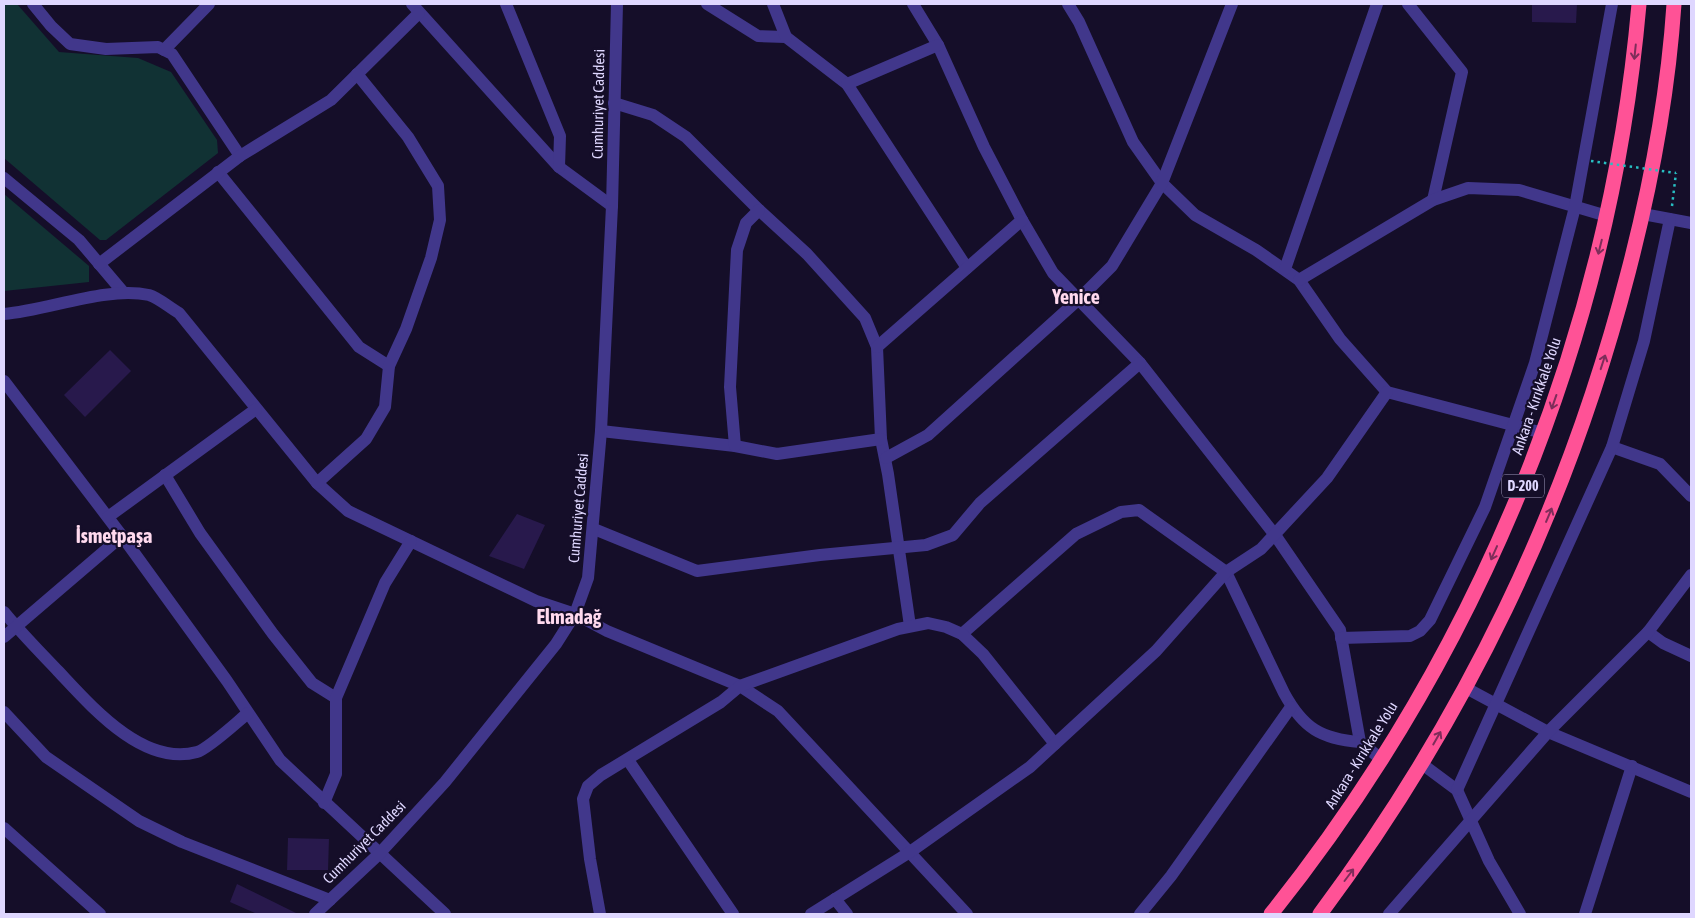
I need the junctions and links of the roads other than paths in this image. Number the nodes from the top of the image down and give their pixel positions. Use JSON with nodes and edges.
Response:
{"nodes":[{"id":1,"x":33,"y":4,"type":"edge"},
{"id":2,"x":209,"y":4,"type":"edge"},
{"id":3,"x":506,"y":4,"type":"edge"},
{"id":4,"x":617,"y":4,"type":"edge"},
{"id":5,"x":707,"y":4,"type":"edge"},
{"id":6,"x":773,"y":4,"type":"edge"},
{"id":7,"x":913,"y":4,"type":"edge"},
{"id":8,"x":1068,"y":4,"type":"edge"},
{"id":9,"x":1232,"y":4,"type":"edge"},
{"id":10,"x":1377,"y":4,"type":"edge"},
{"id":11,"x":1408,"y":4,"type":"edge"},
{"id":12,"x":1612,"y":4,"type":"edge"},
{"id":13,"x":1639,"y":4,"type":"edge"},
{"id":14,"x":1674,"y":4,"type":"edge"},
{"id":15,"x":416,"y":8,"type":"edge"},
{"id":16,"x":786,"y":37,"type":"junction"},
{"id":17,"x":938,"y":45,"type":"junction"},
{"id":18,"x":164,"y":50,"type":"junction"},
{"id":19,"x":357,"y":74,"type":"junction"},
{"id":20,"x":847,"y":84,"type":"junction"},
{"id":21,"x":614,"y":104,"type":"junction"},
{"id":22,"x":240,"y":156,"type":"junction"},
{"id":23,"x":559,"y":167,"type":"junction"},
{"id":24,"x":218,"y":172,"type":"junction"},
{"id":25,"x":4,"y":178,"type":"edge"},
{"id":26,"x":1162,"y":183,"type":"junction"},
{"id":27,"x":1433,"y":200,"type":"junction"},
{"id":28,"x":612,"y":206,"type":"junction"},
{"id":29,"x":1576,"y":207,"type":"junction"},
{"id":30,"x":759,"y":210,"type":"junction"},
{"id":31,"x":1671,"y":213,"type":"junction"},
{"id":32,"x":1643,"y":214,"type":"junction"},
{"id":33,"x":1607,"y":216,"type":"junction"},
{"id":34,"x":1022,"y":220,"type":"junction"},
{"id":35,"x":1691,"y":223,"type":"edge"},
{"id":36,"x":99,"y":264,"type":"junction"},
{"id":37,"x":967,"y":268,"type":"junction"},
{"id":38,"x":1285,"y":269,"type":"junction"},
{"id":39,"x":1299,"y":280,"type":"junction"},
{"id":40,"x":123,"y":292,"type":"junction"},
{"id":41,"x":1079,"y":299,"type":"junction"},
{"id":42,"x":4,"y":314,"type":"edge"},
{"id":43,"x":877,"y":347,"type":"junction"},
{"id":44,"x":1140,"y":363,"type":"junction"},
{"id":45,"x":389,"y":366,"type":"junction"},
{"id":46,"x":4,"y":384,"type":"edge"},
{"id":47,"x":1387,"y":392,"type":"junction"},
{"id":48,"x":256,"y":408,"type":"junction"},
{"id":49,"x":1514,"y":426,"type":"junction"},
{"id":50,"x":601,"y":432,"type":"junction"},
{"id":51,"x":1543,"y":433,"type":"junction"},
{"id":52,"x":881,"y":439,"type":"junction"},
{"id":53,"x":735,"y":446,"type":"junction"},
{"id":54,"x":1612,"y":447,"type":"junction"},
{"id":55,"x":886,"y":458,"type":"junction"},
{"id":56,"x":165,"y":475,"type":"junction"},
{"id":57,"x":317,"y":483,"type":"junction"},
{"id":58,"x":1691,"y":496,"type":"edge"},
{"id":59,"x":108,"y":517,"type":"junction"},
{"id":60,"x":594,"y":529,"type":"junction"},
{"id":61,"x":1274,"y":535,"type":"junction"},
{"id":62,"x":122,"y":536,"type":"junction"},
{"id":63,"x":410,"y":541,"type":"junction"},
{"id":64,"x":899,"y":547,"type":"junction"},
{"id":65,"x":1226,"y":572,"type":"junction"},
{"id":66,"x":1691,"y":576,"type":"edge"},
{"id":67,"x":4,"y":612,"type":"edge"},
{"id":68,"x":575,"y":614,"type":"junction"},
{"id":69,"x":910,"y":626,"type":"junction"},
{"id":70,"x":16,"y":627,"type":"junction"},
{"id":71,"x":1648,"y":632,"type":"junction"},
{"id":72,"x":962,"y":634,"type":"junction"},
{"id":73,"x":4,"y":638,"type":"edge"},
{"id":74,"x":1341,"y":638,"type":"junction"},
{"id":75,"x":1691,"y":656,"type":"edge"},
{"id":76,"x":740,"y":686,"type":"junction"},
{"id":77,"x":1466,"y":688,"type":"junction"},
{"id":78,"x":336,"y":698,"type":"junction"},
{"id":79,"x":1495,"y":703,"type":"junction"},
{"id":80,"x":1291,"y":707,"type":"junction"},
{"id":81,"x":4,"y":712,"type":"edge"},
{"id":82,"x":248,"y":713,"type":"junction"},
{"id":83,"x":1548,"y":732,"type":"junction"},
{"id":84,"x":1360,"y":742,"type":"junction"},
{"id":85,"x":1055,"y":744,"type":"junction"},
{"id":86,"x":1382,"y":759,"type":"junction"},
{"id":87,"x":628,"y":760,"type":"junction"},
{"id":88,"x":1422,"y":764,"type":"junction"},
{"id":89,"x":1632,"y":766,"type":"junction"},
{"id":90,"x":1457,"y":790,"type":"junction"},
{"id":91,"x":1691,"y":792,"type":"edge"},
{"id":92,"x":324,"y":803,"type":"junction"},
{"id":93,"x":1470,"y":820,"type":"junction"},
{"id":94,"x":4,"y":828,"type":"edge"},
{"id":95,"x":910,"y":852,"type":"junction"},
{"id":96,"x":379,"y":854,"type":"junction"},
{"id":97,"x":835,"y":899,"type":"junction"},
{"id":98,"x":330,"y":900,"type":"junction"},
{"id":99,"x":100,"y":914,"type":"edge"},
{"id":100,"x":315,"y":914,"type":"edge"},
{"id":101,"x":444,"y":914,"type":"edge"},
{"id":102,"x":600,"y":914,"type":"edge"},
{"id":103,"x":733,"y":914,"type":"edge"},
{"id":104,"x":811,"y":914,"type":"edge"},
{"id":105,"x":847,"y":914,"type":"edge"},
{"id":106,"x":967,"y":914,"type":"edge"},
{"id":107,"x":1140,"y":914,"type":"edge"},
{"id":108,"x":1271,"y":914,"type":"edge"},
{"id":109,"x":1320,"y":914,"type":"edge"},
{"id":110,"x":1389,"y":914,"type":"edge"},
{"id":111,"x":1520,"y":914,"type":"edge"},
{"id":112,"x":1585,"y":914,"type":"edge"}],
"edges":[{"from":1,"to":18,"type":"street"},
{"from":2,"to":18,"type":"street"},
{"from":3,"to":23,"type":"street"},
{"from":4,"to":21,"type":"street","name":"Cumhuriyet Caddesi"},
{"from":5,"to":16,"type":"street"},
{"from":6,"to":16,"type":"street"},
{"from":7,"to":17,"type":"street"},
{"from":8,"to":26,"type":"street"},
{"from":9,"to":26,"type":"street"},
{"from":10,"to":38,"type":"street"},
{"from":11,"to":27,"type":"street"},
{"from":12,"to":29,"type":"street"},
{"from":13,"to":33,"type":"highway","name":"Ankara - Kırıkkale Yolu","number":"D-200","one_way":true},
{"from":14,"to":32,"type":"highway","number":"D-200"},
{"from":15,"to":19,"type":"street"},
{"from":15,"to":23,"type":"street"},
{"from":16,"to":20,"type":"street"},
{"from":17,"to":20,"type":"street"},
{"from":17,"to":34,"type":"street"},
{"from":18,"to":22,"type":"street"},
{"from":19,"to":22,"type":"street"},
{"from":19,"to":45,"type":"street"},
{"from":20,"to":37,"type":"street"},
{"from":21,"to":28,"type":"street","name":"Cumhuriyet Caddesi"},
{"from":21,"to":30,"type":"street"},
{"from":22,"to":24,"type":"street"},
{"from":23,"to":28,"type":"street"},
{"from":24,"to":36,"type":"street"},
{"from":24,"to":45,"type":"street"},
{"from":25,"to":36,"type":"street"},
{"from":26,"to":38,"type":"street"},
{"from":26,"to":41,"type":"street"},
{"from":27,"to":29,"type":"street"},
{"from":27,"to":39,"type":"street"},
{"from":28,"to":50,"type":"street","name":"Cumhuriyet Caddesi"},
{"from":29,"to":33,"type":"street"},
{"from":29,"to":49,"type":"street"},
{"from":30,"to":43,"type":"street"},
{"from":30,"to":53,"type":"street"},
{"from":31,"to":32,"type":"street"},
{"from":31,"to":35,"type":"street"},
{"from":31,"to":54,"type":"street"},
{"from":77,"to":32,"type":"highway","number":"D-200","one_way":true},
{"from":33,"to":51,"type":"highway","name":"Ankara - Kırıkkale Yolu","number":"D-200","one_way":true},
{"from":34,"to":37,"type":"street"},
{"from":34,"to":41,"type":"street"},
{"from":36,"to":40,"type":"street"},
{"from":37,"to":43,"type":"street"},
{"from":38,"to":39,"type":"street"},
{"from":39,"to":47,"type":"street"},
{"from":40,"to":42,"type":"street"},
{"from":40,"to":48,"type":"street"},
{"from":41,"to":44,"type":"street"},
{"from":41,"to":55,"type":"street"},
{"from":43,"to":52,"type":"street"},
{"from":44,"to":61,"type":"street"},
{"from":44,"to":64,"type":"street"},
{"from":45,"to":57,"type":"street"},
{"from":46,"to":59,"type":"street"},
{"from":47,"to":49,"type":"street"},
{"from":47,"to":61,"type":"street"},
{"from":48,"to":56,"type":"street"},
{"from":48,"to":57,"type":"street"},
{"from":49,"to":51,"type":"street"},
{"from":49,"to":74,"type":"street"},
{"from":50,"to":53,"type":"street"},
{"from":50,"to":60,"type":"street","name":"Cumhuriyet Caddesi"},
{"from":51,"to":86,"type":"highway","name":"Ankara - Kırıkkale Yolu","number":"D-200","one_way":true},
{"from":52,"to":53,"type":"street"},
{"from":52,"to":55,"type":"street"},
{"from":54,"to":58,"type":"street"},
{"from":54,"to":79,"type":"street"},
{"from":55,"to":64,"type":"street"},
{"from":56,"to":59,"type":"street"},
{"from":56,"to":78,"type":"street"},
{"from":57,"to":63,"type":"street"},
{"from":59,"to":62,"type":"street"},
{"from":60,"to":64,"type":"street"},
{"from":60,"to":68,"type":"street","name":"Cumhuriyet Caddesi"},
{"from":61,"to":65,"type":"street"},
{"from":61,"to":74,"type":"street"},
{"from":62,"to":70,"type":"street"},
{"from":62,"to":82,"type":"street"},
{"from":63,"to":68,"type":"street"},
{"from":63,"to":78,"type":"street"},
{"from":64,"to":69,"type":"street"},
{"from":65,"to":72,"type":"street"},
{"from":65,"to":80,"type":"street"},
{"from":65,"to":85,"type":"street"},
{"from":66,"to":71,"type":"street"},
{"from":67,"to":70,"type":"street"},
{"from":68,"to":76,"type":"street"},
{"from":68,"to":96,"type":"street","name":"Cumhuriyet Caddesi"},
{"from":69,"to":72,"type":"street"},
{"from":69,"to":76,"type":"street"},
{"from":70,"to":73,"type":"street"},
{"from":70,"to":82,"type":"street"},
{"from":71,"to":75,"type":"street"},
{"from":71,"to":83,"type":"street"},
{"from":72,"to":85,"type":"street"},
{"from":74,"to":84,"type":"street"},
{"from":76,"to":87,"type":"street"},
{"from":76,"to":95,"type":"street"},
{"from":77,"to":79,"type":"street"},
{"from":88,"to":77,"type":"highway","number":"D-200","one_way":true},
{"from":78,"to":92,"type":"street"},
{"from":79,"to":83,"type":"street"},
{"from":79,"to":90,"type":"street"},
{"from":80,"to":84,"type":"street"},
{"from":80,"to":107,"type":"street"},
{"from":81,"to":98,"type":"street"},
{"from":82,"to":92,"type":"street"},
{"from":83,"to":89,"type":"street"},
{"from":83,"to":93,"type":"street"},
{"from":84,"to":86,"type":"street"},
{"from":85,"to":95,"type":"street"},
{"from":86,"to":108,"type":"highway","name":"Ankara - Kırıkkale Yolu","number":"D-200"},
{"from":87,"to":102,"type":"street"},
{"from":87,"to":103,"type":"street"},
{"from":88,"to":90,"type":"street"},
{"from":109,"to":88,"type":"highway","number":"D-200","one_way":true},
{"from":89,"to":91,"type":"street"},
{"from":89,"to":112,"type":"street"},
{"from":90,"to":93,"type":"street"},
{"from":92,"to":96,"type":"street"},
{"from":93,"to":110,"type":"street"},
{"from":93,"to":111,"type":"street"},
{"from":94,"to":99,"type":"street"},
{"from":95,"to":97,"type":"street"},
{"from":95,"to":106,"type":"street"},
{"from":96,"to":98,"type":"street","name":"Cumhuriyet Caddesi"},
{"from":96,"to":101,"type":"street"},
{"from":97,"to":104,"type":"street"},
{"from":97,"to":105,"type":"street"},
{"from":98,"to":100,"type":"street","name":"Cumhuriyet Caddesi"}]}
